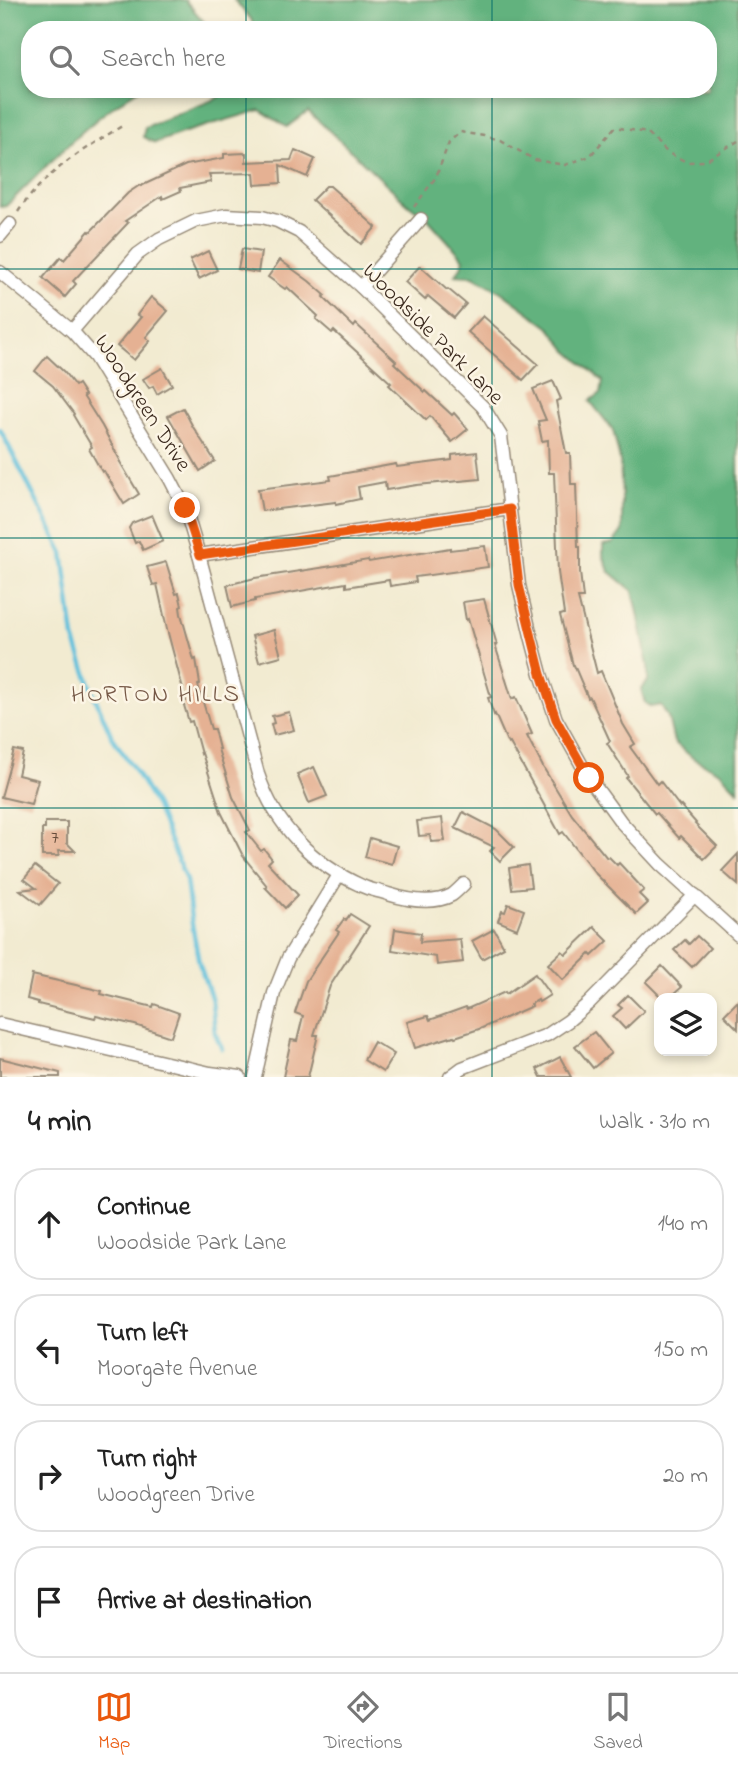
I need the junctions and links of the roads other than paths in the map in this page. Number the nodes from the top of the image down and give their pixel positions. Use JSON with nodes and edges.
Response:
{"nodes":[{"id":1,"x":416,"y":214,"type":"road end"},
{"id":2,"x":10,"y":224,"type":"road end"},
{"id":3,"x":0,"y":236,"type":"edge"},
{"id":4,"x":0,"y":272,"type":"edge"},
{"id":5,"x":361,"y":287,"type":"junction"},
{"id":6,"x":72,"y":331,"type":"junction"},
{"id":7,"x":510,"y":509,"type":"junction"},
{"id":8,"x":200,"y":555,"type":"junction"},
{"id":9,"x":339,"y":874,"type":"junction"},
{"id":10,"x":464,"y":884,"type":"dead end"},
{"id":11,"x":695,"y":895,"type":"junction"},
{"id":12,"x":738,"y":934,"type":"edge"},
{"id":13,"x":0,"y":1024,"type":"edge"},
{"id":14,"x":240,"y":1077,"type":"edge"},
{"id":15,"x":256,"y":1077,"type":"edge"},
{"id":16,"x":450,"y":1077,"type":"edge"}],
"edges":[{"from":1,"to":5,"type":"street"},
{"from":2,"to":3,"type":"street"},
{"from":4,"to":6,"type":"street","name":"Woodgreen Drive"},
{"from":5,"to":6,"type":"street","name":"Woodside Park Lane"},
{"from":5,"to":7,"type":"street","name":"Woodside Park Lane"},
{"from":6,"to":8,"type":"street","name":"Woodgreen Drive"},
{"from":7,"to":8,"type":"street"},
{"from":7,"to":11,"type":"street","name":"Woodside Park Lane"},
{"from":8,"to":9,"type":"street","name":"Woodgreen Drive"},
{"from":9,"to":10,"type":"street","name":"Woodgreen Drive"},
{"from":9,"to":15,"type":"street"},
{"from":11,"to":12,"type":"street","name":"Woodside Park Lane"},
{"from":11,"to":16,"type":"street"},
{"from":13,"to":14,"type":"street"}]}
